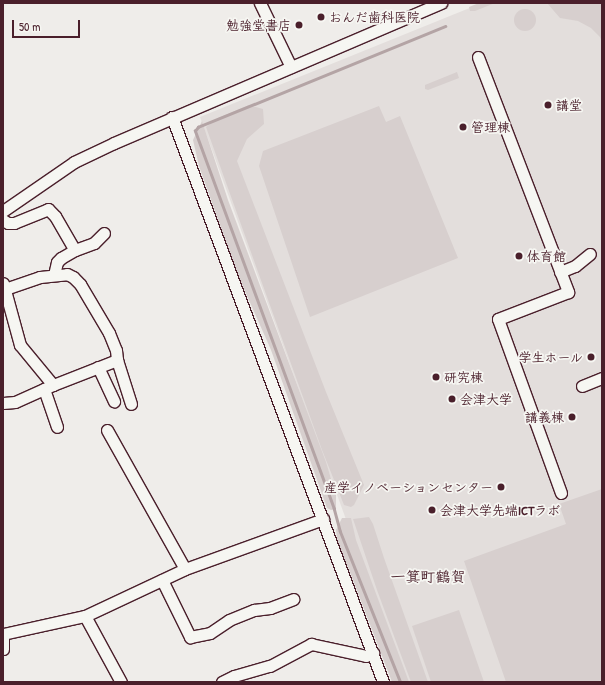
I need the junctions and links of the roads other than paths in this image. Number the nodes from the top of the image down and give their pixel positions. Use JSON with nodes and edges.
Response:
{"nodes":[{"id":1,"x":441,"y":3,"type":"edge"},
{"id":2,"x":262,"y":4,"type":"edge"},
{"id":3,"x":478,"y":57,"type":"dead end"},
{"id":4,"x":290,"y":67,"type":"junction"},
{"id":5,"x":172,"y":117,"type":"junction"},
{"id":6,"x":4,"y":212,"type":"edge"},
{"id":7,"x":104,"y":233,"type":"dead end"},
{"id":8,"x":75,"y":250,"type":"junction"},
{"id":9,"x":590,"y":254,"type":"dead end"},
{"id":10,"x":560,"y":272,"type":"junction"},
{"id":11,"x":54,"y":275,"type":"junction"},
{"id":12,"x":4,"y":286,"type":"edge"},
{"id":13,"x":117,"y":360,"type":"junction"},
{"id":14,"x":98,"y":367,"type":"junction"},
{"id":15,"x":602,"y":378,"type":"edge"},
{"id":16,"x":582,"y":386,"type":"dead end"},
{"id":17,"x":48,"y":387,"type":"junction"},
{"id":18,"x":114,"y":402,"type":"dead end"},
{"id":19,"x":3,"y":403,"type":"edge"},
{"id":20,"x":131,"y":404,"type":"dead end"},
{"id":21,"x":57,"y":427,"type":"dead end"},
{"id":22,"x":107,"y":430,"type":"dead end"},
{"id":23,"x":561,"y":493,"type":"dead end"},
{"id":24,"x":322,"y":519,"type":"junction"},
{"id":25,"x":185,"y":569,"type":"junction"},
{"id":26,"x":162,"y":580,"type":"junction"},
{"id":27,"x":293,"y":599,"type":"dead end"},
{"id":28,"x":85,"y":616,"type":"junction"},
{"id":29,"x":3,"y":634,"type":"edge"},
{"id":30,"x":3,"y":637,"type":"edge"},
{"id":31,"x":3,"y":649,"type":"edge"},
{"id":32,"x":373,"y":653,"type":"junction"},
{"id":33,"x":120,"y":682,"type":"edge"},
{"id":34,"x":222,"y":682,"type":"edge"},
{"id":35,"x":383,"y":682,"type":"edge"}],
"edges":[{"from":1,"to":4,"type":"street"},
{"from":2,"to":4,"type":"street"},
{"from":3,"to":10,"type":"street"},
{"from":4,"to":5,"type":"street"},
{"from":5,"to":6,"type":"street"},
{"from":5,"to":24,"type":"street"},
{"from":6,"to":8,"type":"street"},
{"from":7,"to":8,"type":"street"},
{"from":8,"to":11,"type":"street"},
{"from":9,"to":10,"type":"street"},
{"from":10,"to":23,"type":"street"},
{"from":11,"to":12,"type":"street"},
{"from":11,"to":13,"type":"street"},
{"from":12,"to":17,"type":"street"},
{"from":13,"to":14,"type":"street"},
{"from":13,"to":20,"type":"street"},
{"from":14,"to":17,"type":"street"},
{"from":14,"to":18,"type":"street"},
{"from":15,"to":16,"type":"street"},
{"from":17,"to":19,"type":"street"},
{"from":17,"to":21,"type":"street"},
{"from":22,"to":25,"type":"street"},
{"from":24,"to":25,"type":"street"},
{"from":24,"to":32,"type":"street"},
{"from":25,"to":26,"type":"street"},
{"from":26,"to":27,"type":"street"},
{"from":26,"to":28,"type":"street"},
{"from":28,"to":29,"type":"street"},
{"from":28,"to":33,"type":"street"},
{"from":30,"to":31,"type":"street"},
{"from":32,"to":34,"type":"street"},
{"from":32,"to":35,"type":"street"}]}
